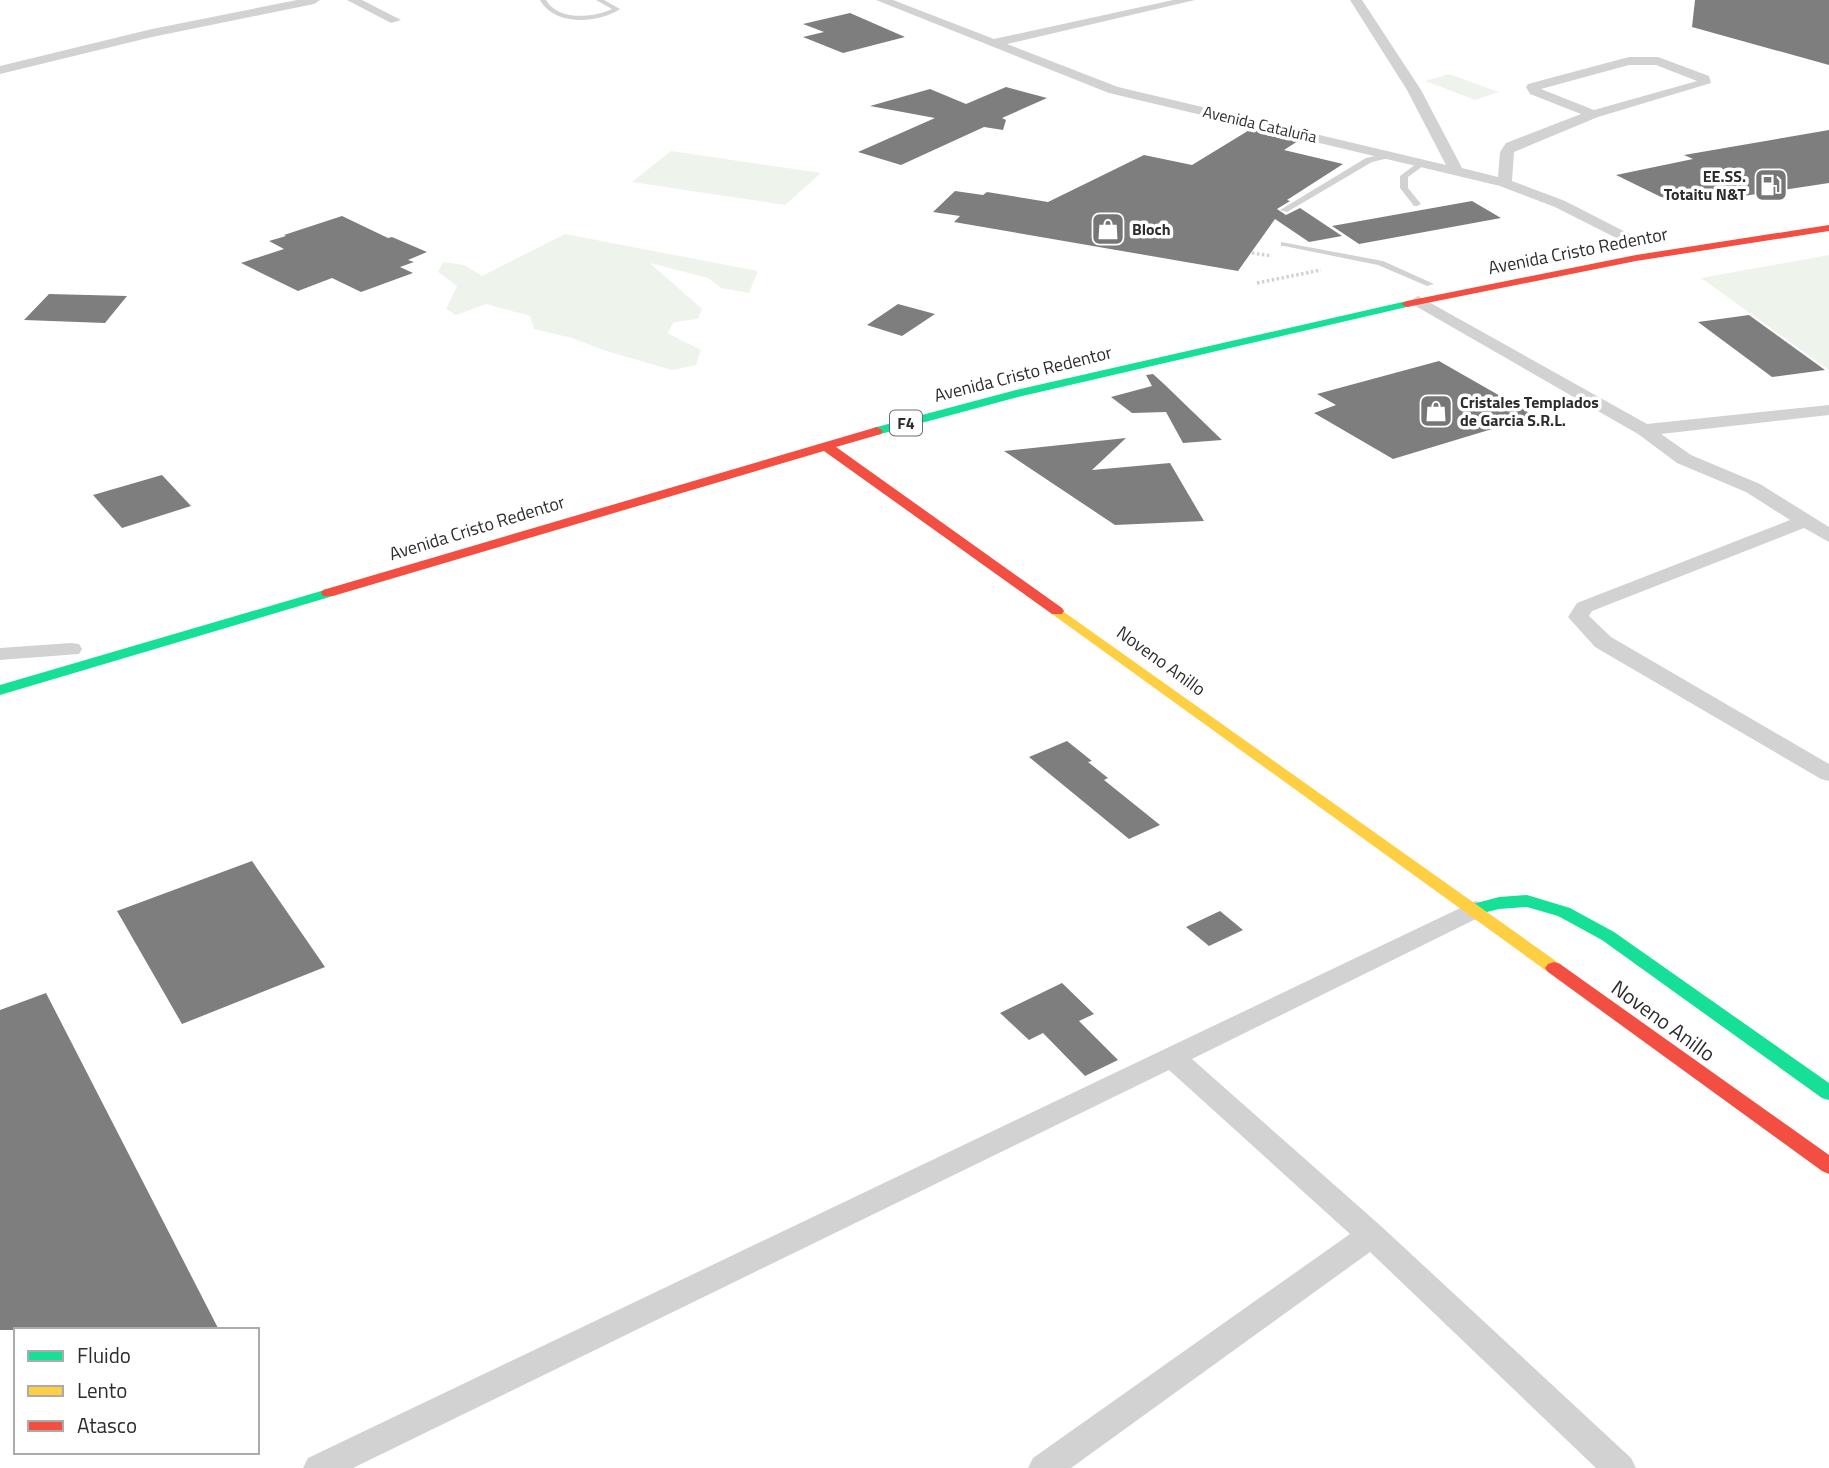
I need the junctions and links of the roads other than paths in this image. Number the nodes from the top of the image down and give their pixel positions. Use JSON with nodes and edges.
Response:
{"nodes":[{"id":1,"x":314,"y":0,"type":"edge"},
{"id":2,"x":353,"y":0,"type":"edge"},
{"id":3,"x":544,"y":0,"type":"edge"},
{"id":4,"x":599,"y":0,"type":"edge"},
{"id":5,"x":882,"y":0,"type":"edge"},
{"id":6,"x":1189,"y":0,"type":"edge"},
{"id":7,"x":1356,"y":0,"type":"edge"},
{"id":8,"x":395,"y":20,"type":"dead end"},
{"id":9,"x":994,"y":43,"type":"junction"},
{"id":10,"x":0,"y":69,"type":"edge"},
{"id":11,"x":1592,"y":114,"type":"junction"},
{"id":12,"x":1390,"y":155,"type":"junction"},
{"id":13,"x":1423,"y":163,"type":"junction"},
{"id":14,"x":1455,"y":169,"type":"junction"},
{"id":15,"x":1505,"y":183,"type":"junction"},
{"id":16,"x":1417,"y":204,"type":"dead end"},
{"id":17,"x":1284,"y":210,"type":"dead end"},
{"id":18,"x":1829,"y":216,"type":"edge"},
{"id":19,"x":1826,"y":231,"type":"edge"},
{"id":20,"x":1284,"y":244,"type":"dead end"},
{"id":21,"x":1638,"y":244,"type":"junction"},
{"id":22,"x":1430,"y":284,"type":"junction"},
{"id":23,"x":1418,"y":301,"type":"junction"},
{"id":24,"x":1317,"y":308,"type":"dead end"},
{"id":25,"x":1829,"y":410,"type":"edge"},
{"id":26,"x":1644,"y":430,"type":"junction"},
{"id":27,"x":825,"y":444,"type":"junction"},
{"id":28,"x":1805,"y":521,"type":"junction"},
{"id":29,"x":1829,"y":536,"type":"edge"},
{"id":30,"x":77,"y":647,"type":"joint"},
{"id":31,"x":0,"y":654,"type":"edge"},
{"id":32,"x":0,"y":670,"type":"edge"},
{"id":33,"x":0,"y":690,"type":"edge"},
{"id":34,"x":1829,"y":774,"type":"edge"},
{"id":35,"x":1475,"y":909,"type":"junction"},
{"id":36,"x":1172,"y":1057,"type":"junction"},
{"id":37,"x":1829,"y":1093,"type":"edge"},
{"id":38,"x":1829,"y":1166,"type":"edge"},
{"id":39,"x":1371,"y":1235,"type":"junction"},
{"id":40,"x":320,"y":1468,"type":"edge"},
{"id":41,"x":1045,"y":1468,"type":"edge"},
{"id":42,"x":1619,"y":1468,"type":"edge"}],
"edges":[{"from":1,"to":10,"type":"street"},
{"from":2,"to":8,"type":"street"},
{"from":3,"to":4,"type":"lane"},
{"from":5,"to":9,"type":"street","name":"Avenida Cataluña"},
{"from":6,"to":9,"type":"street"},
{"from":7,"to":14,"type":"street"},
{"from":9,"to":12,"type":"street","name":"Avenida Cataluña"},
{"from":11,"to":11,"type":"street"},
{"from":11,"to":15,"type":"street"},
{"from":12,"to":13,"type":"street","name":"Avenida Cataluña"},
{"from":12,"to":17,"type":"lane"},
{"from":13,"to":14,"type":"street","name":"Avenida Cataluña"},
{"from":13,"to":16,"type":"lane"},
{"from":14,"to":15,"type":"street","name":"Avenida Cataluña"},
{"from":15,"to":21,"type":"street","name":"Avenida Cataluña"},
{"from":18,"to":21,"type":"main road","name":"Avenida Cristo Redentor"},
{"from":19,"to":23,"type":"main road","name":"Avenida Cristo Redentor","number":"F4"},
{"from":20,"to":22,"type":"lane"},
{"from":21,"to":22,"type":"main road","name":"Avenida Cristo Redentor"},
{"from":22,"to":24,"type":"main road","name":"Avenida Cristo Redentor"},
{"from":23,"to":26,"type":"street"},
{"from":23,"to":27,"type":"main road","name":"Avenida Cristo Redentor","number":"F4"},
{"from":25,"to":26,"type":"street"},
{"from":26,"to":28,"type":"street"},
{"from":27,"to":33,"type":"main road","name":"Avenida Cristo Redentor","number":"F4"},
{"from":27,"to":35,"type":"main road","name":"Noveno Anillo"},
{"from":28,"to":29,"type":"street"},
{"from":28,"to":34,"type":"street"},
{"from":30,"to":31,"type":"street"},
{"from":30,"to":32,"type":"main road"},
{"from":35,"to":36,"type":"street"},
{"from":35,"to":37,"type":"main road","name":"Noveno Anillo"},
{"from":35,"to":38,"type":"main road","name":"Noveno Anillo"},
{"from":36,"to":39,"type":"street"},
{"from":36,"to":40,"type":"street"},
{"from":39,"to":41,"type":"street"},
{"from":39,"to":42,"type":"street"}]}
